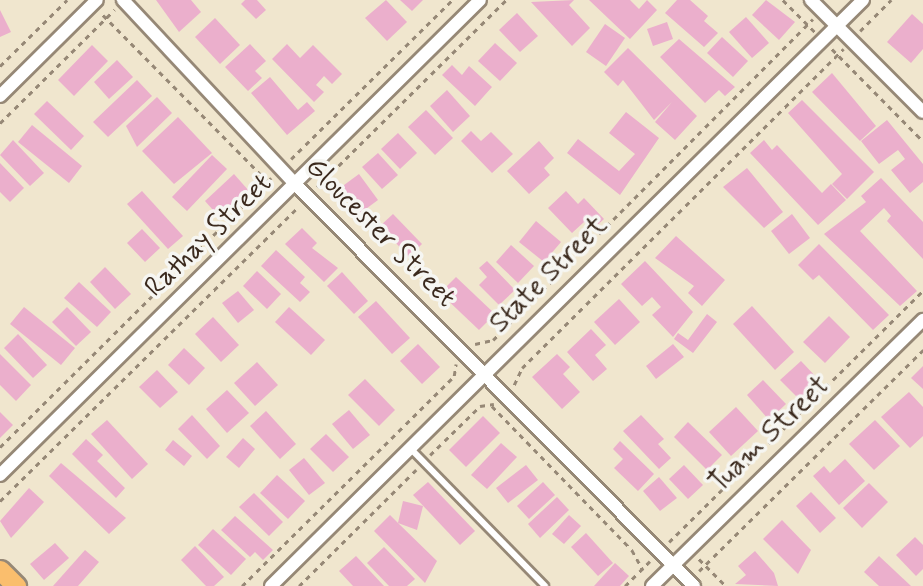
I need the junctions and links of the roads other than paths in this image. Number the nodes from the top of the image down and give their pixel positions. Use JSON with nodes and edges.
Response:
{"nodes":[{"id":1,"x":97,"y":0,"type":"edge"},
{"id":2,"x":124,"y":0,"type":"edge"},
{"id":3,"x":480,"y":0,"type":"edge"},
{"id":4,"x":811,"y":0,"type":"edge"},
{"id":5,"x":863,"y":0,"type":"edge"},
{"id":6,"x":837,"y":25,"type":"junction"},
{"id":7,"x":0,"y":96,"type":"edge"},
{"id":8,"x":923,"y":113,"type":"edge"},
{"id":9,"x":296,"y":185,"type":"junction"},
{"id":10,"x":923,"y":320,"type":"edge"},
{"id":11,"x":485,"y":372,"type":"junction"},
{"id":12,"x":410,"y":448,"type":"junction"},
{"id":13,"x":0,"y":475,"type":"edge"},
{"id":14,"x":673,"y":565,"type":"junction"},
{"id":15,"x":0,"y":570,"type":"edge"},
{"id":16,"x":654,"y":584,"type":"edge"},
{"id":17,"x":692,"y":584,"type":"edge"},
{"id":18,"x":16,"y":586,"type":"edge"},
{"id":19,"x":271,"y":586,"type":"edge"},
{"id":20,"x":545,"y":586,"type":"edge"}],
"edges":[{"from":1,"to":7,"type":"street"},
{"from":2,"to":9,"type":"street","name":"Gloucester Street"},
{"from":3,"to":9,"type":"street","name":"Rathay Street"},
{"from":4,"to":6,"type":"street"},
{"from":5,"to":6,"type":"street","name":"State Street"},
{"from":6,"to":8,"type":"street"},
{"from":6,"to":11,"type":"street","name":"State Street"},
{"from":9,"to":11,"type":"street","name":"Gloucester Street"},
{"from":9,"to":13,"type":"street","name":"Rathay Street"},
{"from":10,"to":14,"type":"street","name":"Tuam Street"},
{"from":11,"to":12,"type":"street","name":"State Street"},
{"from":11,"to":14,"type":"street","name":"Gloucester Street"},
{"from":12,"to":19,"type":"street","name":"State Street"},
{"from":12,"to":20,"type":"lane"},
{"from":14,"to":16,"type":"street","name":"Tuam Street"},
{"from":14,"to":17,"type":"street","name":"Gloucester Street"},
{"from":15,"to":18,"type":"main road"}]}
